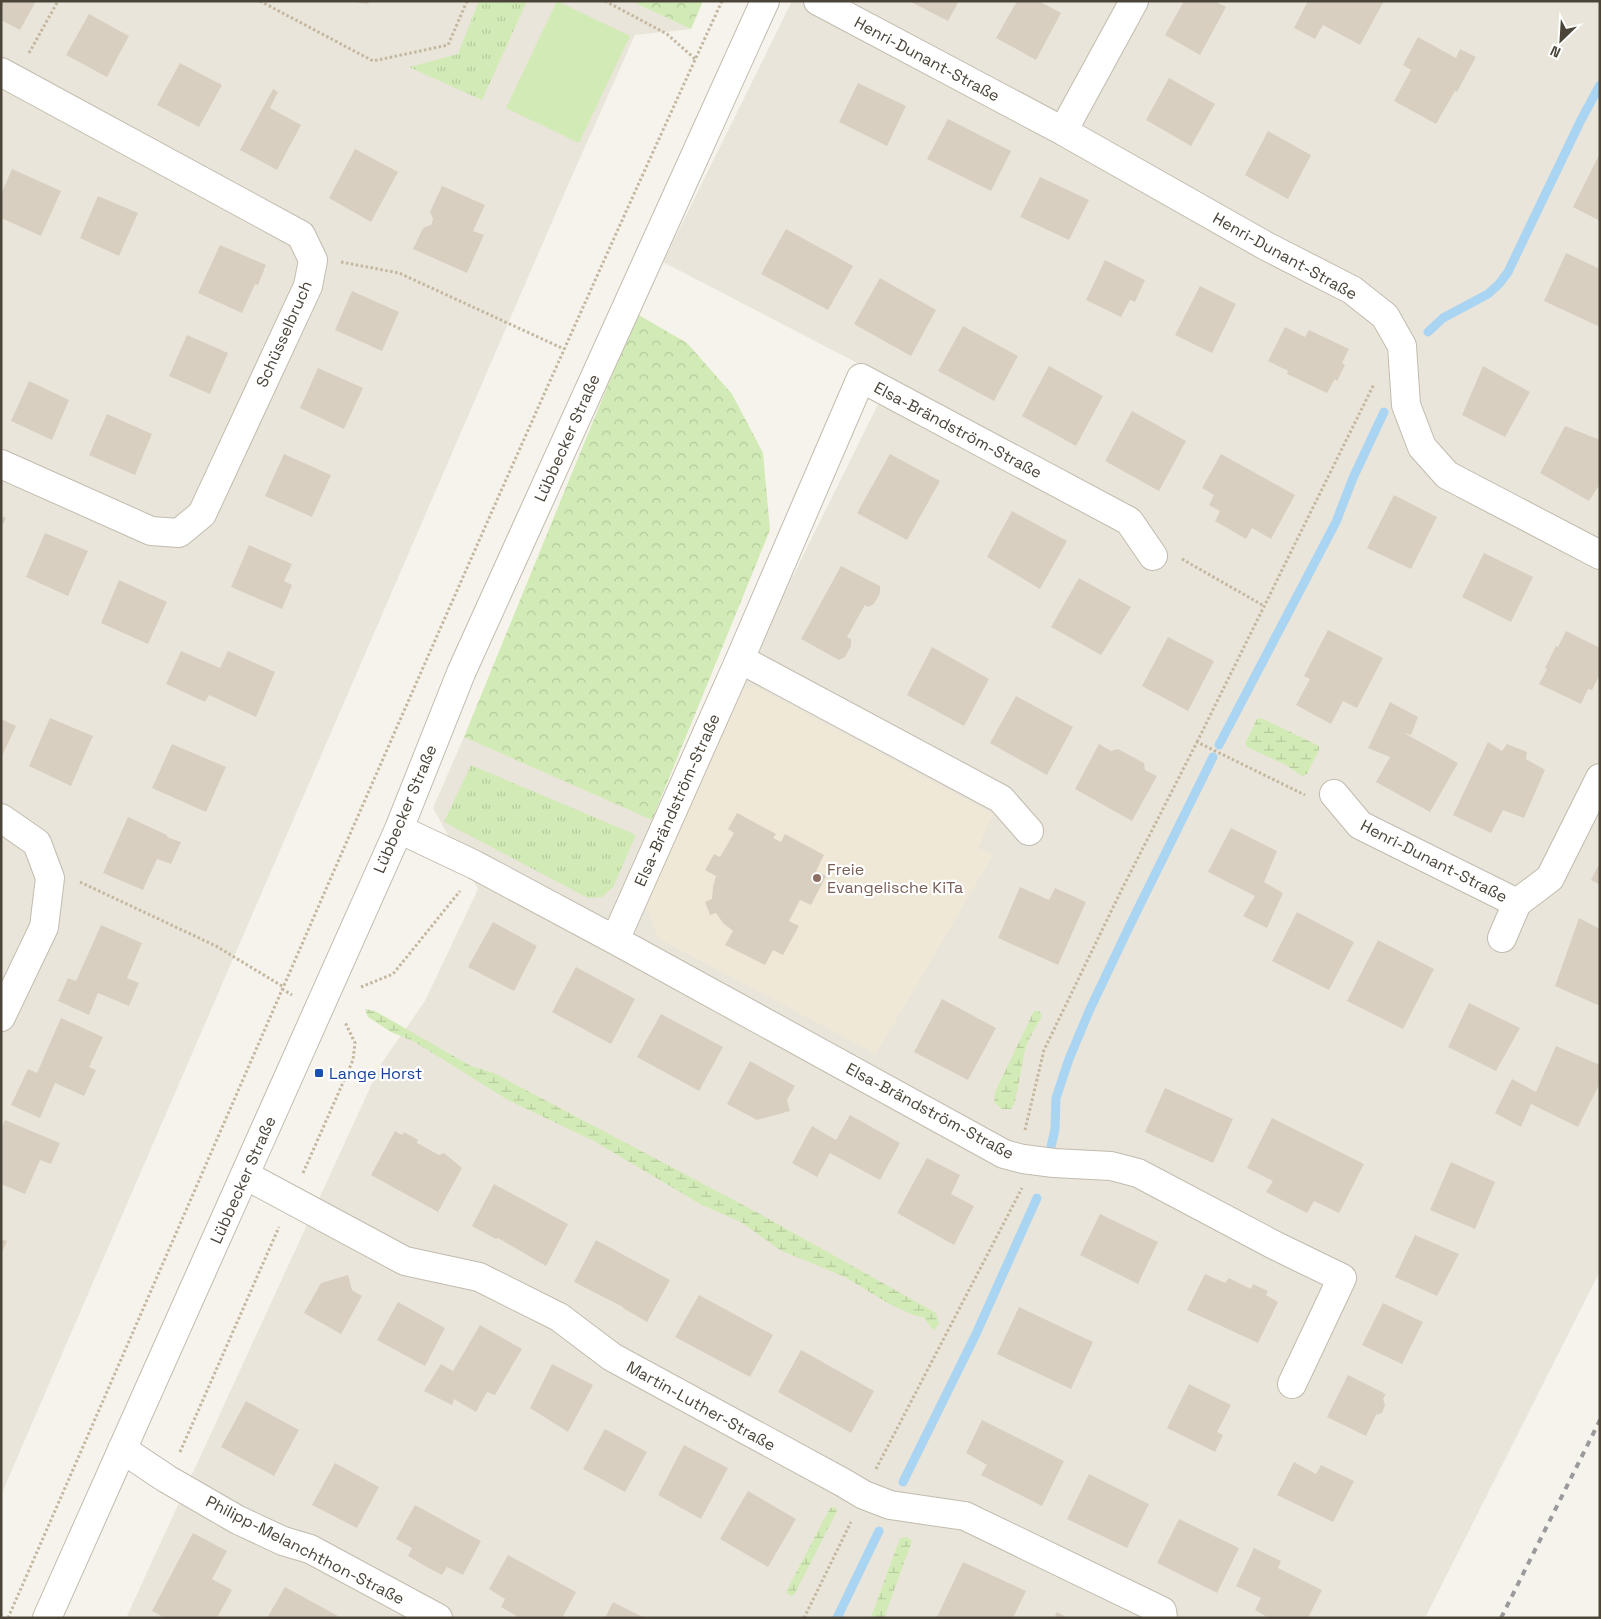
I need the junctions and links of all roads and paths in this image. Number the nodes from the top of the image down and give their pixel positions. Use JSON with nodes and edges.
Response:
{"nodes":[{"id":1,"x":58,"y":1,"type":"edge"},
{"id":2,"x":260,"y":1,"type":"edge"},
{"id":3,"x":467,"y":1,"type":"edge"},
{"id":4,"x":605,"y":1,"type":"edge"},
{"id":5,"x":722,"y":1,"type":"edge"},
{"id":6,"x":765,"y":1,"type":"edge"},
{"id":7,"x":818,"y":1,"type":"edge"},
{"id":8,"x":1134,"y":1,"type":"edge"},
{"id":9,"x":695,"y":59,"type":"junction"},
{"id":10,"x":8,"y":76,"type":"edge"},
{"id":11,"x":1063,"y":131,"type":"junction"},
{"id":12,"x":313,"y":260,"type":"junction"},
{"id":13,"x":1402,"y":346,"type":"junction"},
{"id":14,"x":564,"y":349,"type":"junction"},
{"id":15,"x":1,"y":464,"type":"edge"},
{"id":16,"x":1600,"y":554,"type":"edge"},
{"id":17,"x":1153,"y":556,"type":"joint"},
{"id":18,"x":1264,"y":606,"type":"junction"},
{"id":19,"x":740,"y":659,"type":"junction"},
{"id":20,"x":1197,"y":742,"type":"junction"},
{"id":21,"x":1600,"y":778,"type":"edge"},
{"id":22,"x":1334,"y":794,"type":"joint"},
{"id":23,"x":1,"y":818,"type":"edge"},
{"id":24,"x":398,"y":829,"type":"junction"},
{"id":25,"x":1029,"y":831,"type":"dead end"},
{"id":26,"x":475,"y":865,"type":"junction"},
{"id":27,"x":50,"y":878,"type":"junction"},
{"id":28,"x":1516,"y":903,"type":"junction"},
{"id":29,"x":1502,"y":938,"type":"dead end"},
{"id":30,"x":615,"y":940,"type":"junction"},
{"id":31,"x":282,"y":986,"type":"junction"},
{"id":32,"x":352,"y":990,"type":"dead end"},
{"id":33,"x":342,"y":1016,"type":"dead end"},
{"id":34,"x":1,"y":1017,"type":"edge"},
{"id":35,"x":1023,"y":1159,"type":"junction"},
{"id":36,"x":246,"y":1175,"type":"junction"},
{"id":37,"x":291,"y":1200,"type":"junction"},
{"id":38,"x":1292,"y":1384,"type":"dead end"},
{"id":39,"x":122,"y":1449,"type":"junction"},
{"id":40,"x":167,"y":1479,"type":"junction"},
{"id":41,"x":864,"y":1495,"type":"junction"},
{"id":42,"x":8,"y":1618,"type":"edge"},
{"id":43,"x":48,"y":1618,"type":"edge"},
{"id":44,"x":438,"y":1618,"type":"edge"},
{"id":45,"x":804,"y":1618,"type":"edge"},
{"id":46,"x":1163,"y":1618,"type":"edge"}],
"edges":[{"from":1,"to":10,"type":"path"},
{"from":2,"to":3,"type":"path"},
{"from":4,"to":9,"type":"path"},
{"from":5,"to":9,"type":"path"},
{"from":6,"to":24,"type":"street","name":"Lübbecker Straße"},
{"from":7,"to":11,"type":"street","name":"Henri-Dunant-Straße"},
{"from":8,"to":11,"type":"street"},
{"from":9,"to":14,"type":"path"},
{"from":10,"to":12,"type":"street","name":"Schüsselbruch"},
{"from":11,"to":13,"type":"street","name":"Henri-Dunant-Straße"},
{"from":12,"to":14,"type":"path"},
{"from":12,"to":15,"type":"street","name":"Schüsselbruch"},
{"from":13,"to":16,"type":"street","name":"Henri-Dunant-Straße"},
{"from":13,"to":18,"type":"path"},
{"from":14,"to":31,"type":"path"},
{"from":17,"to":18,"type":"path"},
{"from":17,"to":19,"type":"street","name":"Elsa-Brändström-Straße"},
{"from":18,"to":20,"type":"path"},
{"from":19,"to":25,"type":"street"},
{"from":19,"to":30,"type":"street","name":"Elsa-Brändström-Straße"},
{"from":20,"to":22,"type":"path"},
{"from":20,"to":35,"type":"path"},
{"from":21,"to":28,"type":"street","name":"Henri-Dunant-Straße"},
{"from":22,"to":28,"type":"street","name":"Henri-Dunant-Straße"},
{"from":23,"to":27,"type":"street"},
{"from":24,"to":26,"type":"street","name":"Elsa-Brändström-Straße"},
{"from":24,"to":36,"type":"street","name":"Lübbecker Straße"},
{"from":26,"to":30,"type":"street","name":"Elsa-Brändström-Straße"},
{"from":26,"to":32,"type":"path"},
{"from":27,"to":31,"type":"path"},
{"from":27,"to":34,"type":"street"},
{"from":28,"to":29,"type":"street","name":"Henri-Dunant-Straße"},
{"from":30,"to":35,"type":"street","name":"Elsa-Brändström-Straße"},
{"from":31,"to":42,"type":"path"},
{"from":33,"to":37,"type":"path"},
{"from":35,"to":38,"type":"street","name":"Elsa-Brändström-Straße"},
{"from":35,"to":41,"type":"path"},
{"from":36,"to":37,"type":"street","name":"Martin-Luther-Straße"},
{"from":36,"to":39,"type":"street","name":"Lübbecker Straße"},
{"from":37,"to":40,"type":"path"},
{"from":37,"to":41,"type":"street","name":"Martin-Luther-Straße"},
{"from":39,"to":40,"type":"street","name":"Philipp-Melanchthon-Straße"},
{"from":39,"to":43,"type":"street","name":"Lübbecker Straße"},
{"from":40,"to":44,"type":"street","name":"Philipp-Melanchthon-Straße"},
{"from":41,"to":45,"type":"path"},
{"from":41,"to":46,"type":"street","name":"Martin-Luther-Straße"}]}
